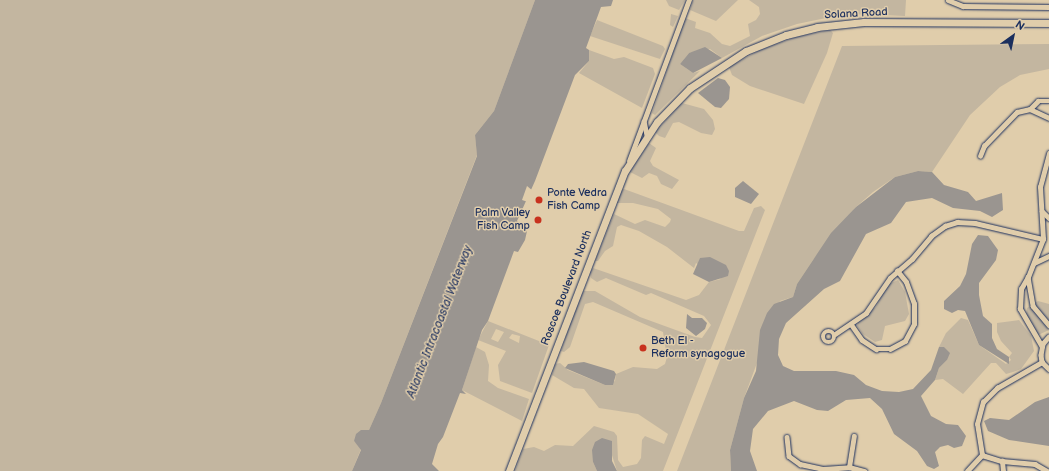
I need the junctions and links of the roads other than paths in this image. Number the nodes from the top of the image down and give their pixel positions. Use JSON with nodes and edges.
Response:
{"nodes":[{"id":1,"x":689,"y":0,"type":"edge"},
{"id":2,"x":948,"y":0,"type":"edge"},
{"id":3,"x":1049,"y":7,"type":"edge"},
{"id":4,"x":1049,"y":23,"type":"edge"},
{"id":5,"x":1049,"y":101,"type":"edge"},
{"id":6,"x":1030,"y":109,"type":"junction"},
{"id":7,"x":644,"y":116,"type":"junction"},
{"id":8,"x":1049,"y":118,"type":"edge"},
{"id":9,"x":647,"y":135,"type":"junction"},
{"id":10,"x":1049,"y":153,"type":"edge"},
{"id":11,"x":980,"y":156,"type":"dead end"},
{"id":12,"x":625,"y":171,"type":"junction"},
{"id":13,"x":1042,"y":211,"type":"junction"},
{"id":14,"x":1049,"y":218,"type":"edge"},
{"id":15,"x":1042,"y":239,"type":"junction"},
{"id":16,"x":1049,"y":256,"type":"edge"},
{"id":17,"x":1034,"y":263,"type":"junction"},
{"id":18,"x":897,"y":271,"type":"junction"},
{"id":19,"x":1028,"y":277,"type":"junction"},
{"id":20,"x":851,"y":324,"type":"junction"},
{"id":21,"x":1049,"y":325,"type":"edge"},
{"id":22,"x":835,"y":334,"type":"dead end"},
{"id":23,"x":1049,"y":337,"type":"edge"},
{"id":24,"x":1042,"y":347,"type":"junction"},
{"id":25,"x":1042,"y":362,"type":"junction"},
{"id":26,"x":1049,"y":369,"type":"edge"},
{"id":27,"x":854,"y":436,"type":"dead end"},
{"id":28,"x":786,"y":437,"type":"dead end"},
{"id":29,"x":982,"y":455,"type":"junction"},
{"id":30,"x":1002,"y":461,"type":"junction"},
{"id":31,"x":848,"y":468,"type":"junction"},
{"id":32,"x":509,"y":471,"type":"edge"},
{"id":33,"x":864,"y":471,"type":"edge"},
{"id":34,"x":967,"y":471,"type":"edge"},
{"id":35,"x":1003,"y":471,"type":"edge"},
{"id":36,"x":1047,"y":471,"type":"edge"}],
"edges":[{"from":1,"to":7,"type":"street","name":"Roscoe Boulevard North"},
{"from":2,"to":3,"type":"street"},
{"from":4,"to":9,"type":"street","name":"Solana Road"},
{"from":5,"to":6,"type":"street"},
{"from":6,"to":8,"type":"street"},
{"from":6,"to":11,"type":"street"},
{"from":7,"to":9,"type":"street"},
{"from":7,"to":12,"type":"street","name":"Roscoe Boulevard North"},
{"from":9,"to":12,"type":"street","name":"Solana Road"},
{"from":10,"to":13,"type":"street"},
{"from":12,"to":32,"type":"street","name":"Roscoe Boulevard North"},
{"from":13,"to":14,"type":"street"},
{"from":13,"to":15,"type":"street"},
{"from":15,"to":17,"type":"street"},
{"from":15,"to":18,"type":"street"},
{"from":16,"to":17,"type":"street"},
{"from":17,"to":19,"type":"street"},
{"from":18,"to":20,"type":"street"},
{"from":18,"to":20,"type":"street"},
{"from":19,"to":21,"type":"street"},
{"from":19,"to":24,"type":"street"},
{"from":20,"to":22,"type":"street"},
{"from":23,"to":24,"type":"street"},
{"from":24,"to":25,"type":"street"},
{"from":25,"to":26,"type":"street"},
{"from":25,"to":29,"type":"street"},
{"from":27,"to":31,"type":"street"},
{"from":28,"to":31,"type":"street"},
{"from":29,"to":30,"type":"street"},
{"from":29,"to":34,"type":"street"},
{"from":30,"to":35,"type":"street"},
{"from":30,"to":36,"type":"street"},
{"from":31,"to":33,"type":"street"}]}
